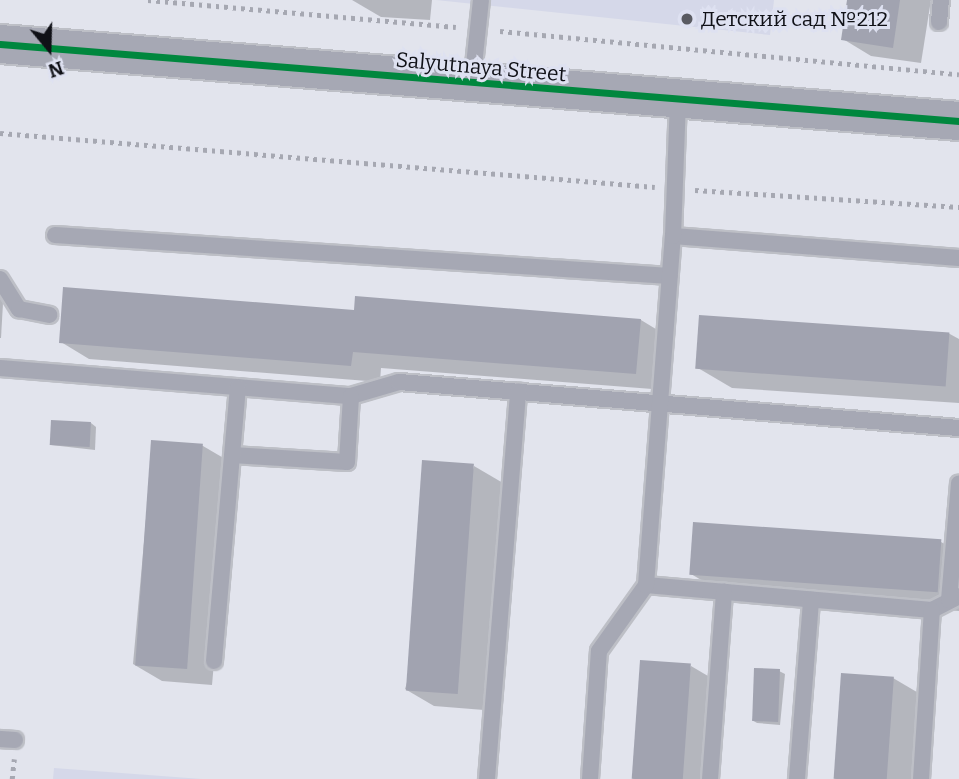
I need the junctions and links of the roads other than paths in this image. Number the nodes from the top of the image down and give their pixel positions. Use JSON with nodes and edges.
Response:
{"nodes":[{"id":1,"x":481,"y":0,"type":"edge"},
{"id":2,"x":940,"y":0,"type":"edge"},
{"id":3,"x":939,"y":22,"type":"dead end"},
{"id":4,"x":0,"y":44,"type":"edge"},
{"id":5,"x":472,"y":84,"type":"junction"},
{"id":6,"x":678,"y":100,"type":"junction"},
{"id":7,"x":959,"y":121,"type":"edge"},
{"id":8,"x":55,"y":235,"type":"dead end"},
{"id":9,"x":673,"y":236,"type":"junction"},
{"id":10,"x":959,"y":258,"type":"edge"},
{"id":11,"x":670,"y":276,"type":"junction"},
{"id":12,"x":0,"y":279,"type":"edge"},
{"id":13,"x":49,"y":315,"type":"dead end"},
{"id":14,"x":0,"y":369,"type":"edge"},
{"id":15,"x":238,"y":387,"type":"junction"},
{"id":16,"x":518,"y":391,"type":"junction"},
{"id":17,"x":351,"y":396,"type":"junction"},
{"id":18,"x":661,"y":401,"type":"junction"},
{"id":19,"x":959,"y":428,"type":"edge"},
{"id":20,"x":232,"y":455,"type":"junction"},
{"id":21,"x":959,"y":484,"type":"edge"},
{"id":22,"x":646,"y":585,"type":"junction"},
{"id":23,"x":724,"y":592,"type":"junction"},
{"id":24,"x":954,"y":598,"type":"edge"},
{"id":25,"x":811,"y":600,"type":"junction"},
{"id":26,"x":932,"y":610,"type":"junction"},
{"id":27,"x":214,"y":661,"type":"dead end"},
{"id":28,"x":486,"y":779,"type":"edge"},
{"id":29,"x":590,"y":779,"type":"edge"},
{"id":30,"x":710,"y":779,"type":"edge"},
{"id":31,"x":797,"y":779,"type":"edge"},
{"id":32,"x":921,"y":779,"type":"edge"}],
"edges":[{"from":1,"to":5,"type":"lane"},
{"from":2,"to":3,"type":"lane"},
{"from":4,"to":5,"type":"street","name":"Salyutnaya Street"},
{"from":5,"to":6,"type":"street","name":"Salyutnaya Street"},
{"from":6,"to":7,"type":"street","name":"Salyutnaya Street"},
{"from":6,"to":9,"type":"lane"},
{"from":8,"to":11,"type":"lane"},
{"from":9,"to":10,"type":"lane"},
{"from":9,"to":11,"type":"lane"},
{"from":11,"to":18,"type":"lane"},
{"from":12,"to":13,"type":"lane"},
{"from":14,"to":15,"type":"lane"},
{"from":15,"to":17,"type":"lane"},
{"from":15,"to":20,"type":"lane"},
{"from":16,"to":17,"type":"lane"},
{"from":16,"to":18,"type":"lane"},
{"from":16,"to":28,"type":"lane"},
{"from":17,"to":20,"type":"lane"},
{"from":18,"to":19,"type":"lane"},
{"from":18,"to":22,"type":"lane"},
{"from":20,"to":27,"type":"lane"},
{"from":21,"to":24,"type":"lane"},
{"from":22,"to":23,"type":"lane"},
{"from":22,"to":29,"type":"lane"},
{"from":23,"to":25,"type":"lane"},
{"from":23,"to":30,"type":"lane"},
{"from":24,"to":26,"type":"lane"},
{"from":25,"to":26,"type":"lane"},
{"from":25,"to":31,"type":"lane"},
{"from":26,"to":32,"type":"lane"}]}
